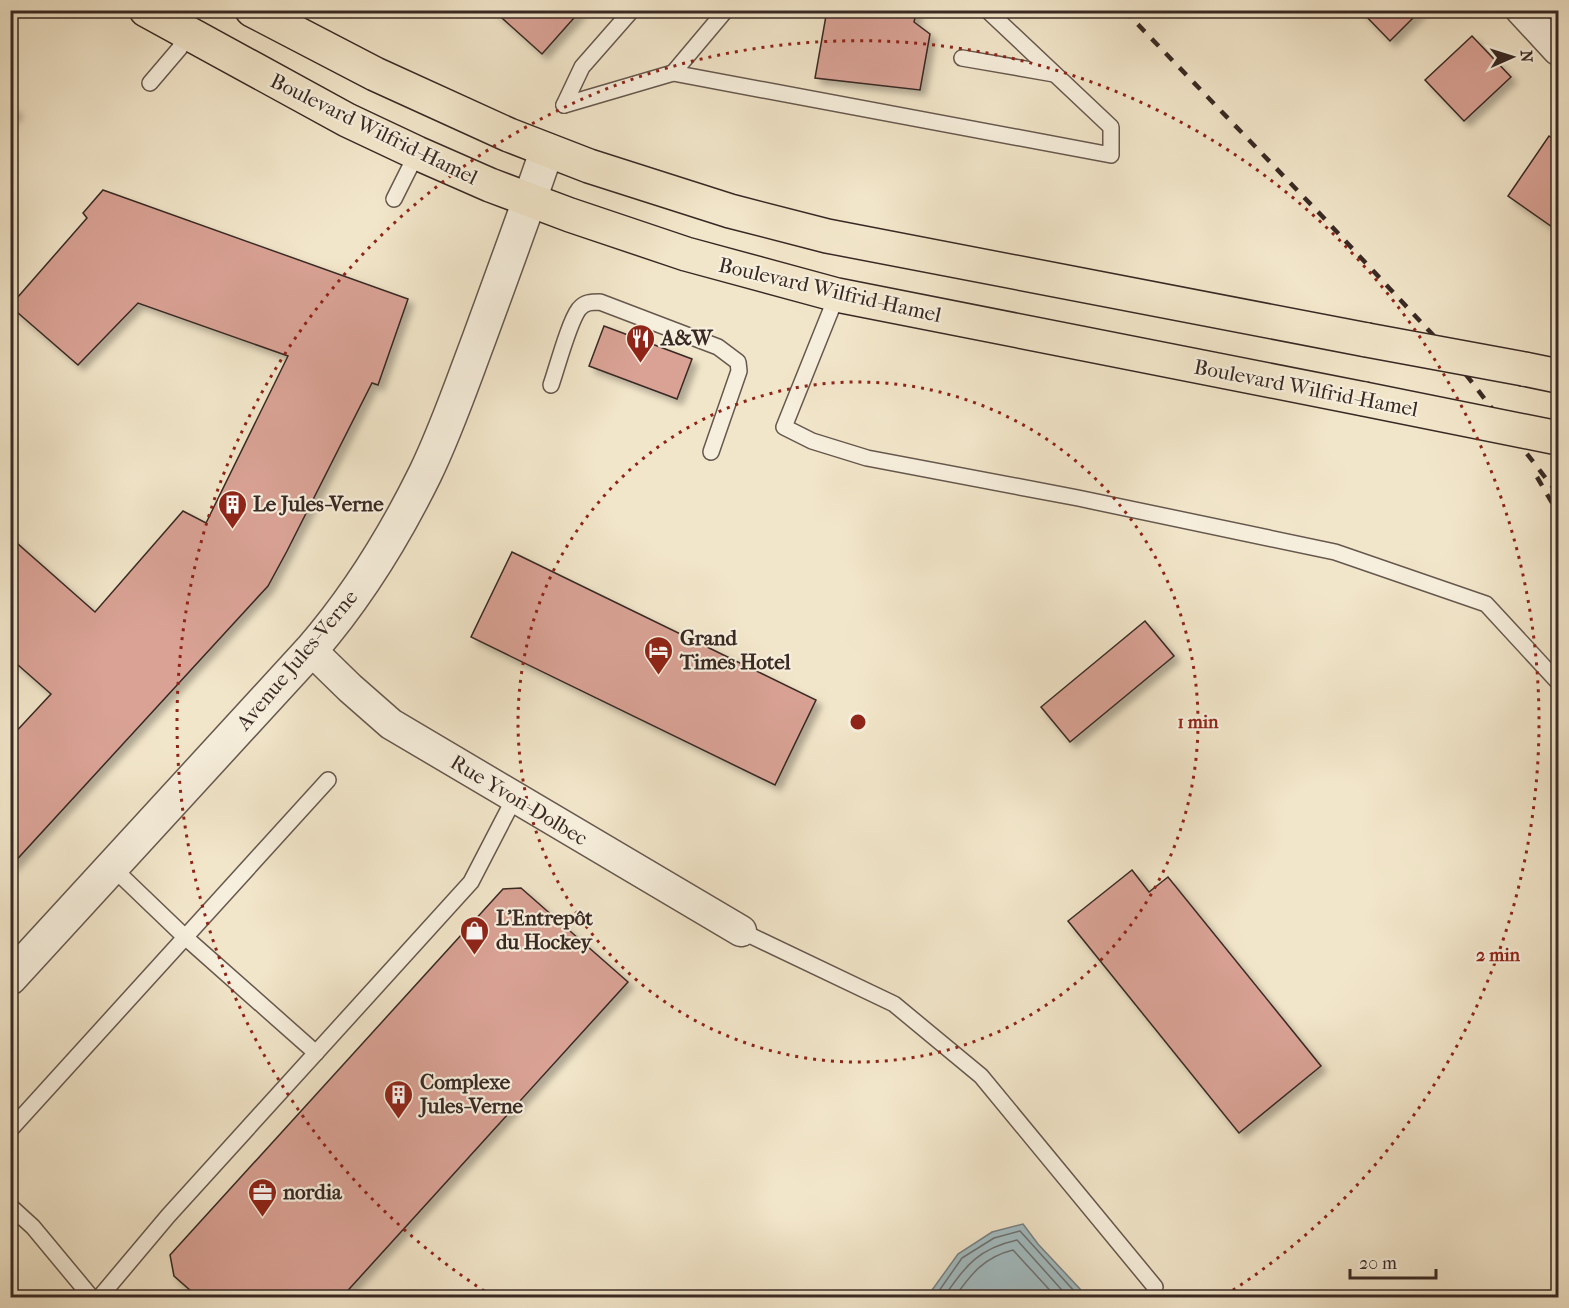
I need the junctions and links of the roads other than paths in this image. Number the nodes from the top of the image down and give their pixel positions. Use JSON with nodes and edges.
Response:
{"nodes":[{"id":1,"x":146,"y":10,"type":"edge"},
{"id":2,"x":252,"y":10,"type":"edge"},
{"id":3,"x":632,"y":10,"type":"edge"},
{"id":4,"x":726,"y":10,"type":"edge"},
{"id":5,"x":987,"y":10,"type":"edge"},
{"id":6,"x":1521,"y":10,"type":"edge"},
{"id":7,"x":188,"y":33,"type":"junction"},
{"id":8,"x":1558,"y":50,"type":"edge"},
{"id":9,"x":962,"y":58,"type":"dead end"},
{"id":10,"x":673,"y":73,"type":"junction"},
{"id":11,"x":1054,"y":74,"type":"junction"},
{"id":12,"x":150,"y":83,"type":"dead end"},
{"id":13,"x":547,"y":150,"type":"junction"},
{"id":14,"x":417,"y":153,"type":"junction"},
{"id":15,"x":394,"y":199,"type":"dead end"},
{"id":16,"x":530,"y":200,"type":"junction"},
{"id":17,"x":837,"y":295,"type":"junction"},
{"id":18,"x":1558,"y":376,"type":"edge"},
{"id":19,"x":551,"y":385,"type":"dead end"},
{"id":20,"x":1558,"y":438,"type":"edge"},
{"id":21,"x":711,"y":452,"type":"dead end"},
{"id":22,"x":311,"y":650,"type":"junction"},
{"id":23,"x":1558,"y":682,"type":"edge"},
{"id":24,"x":328,"y":780,"type":"dead end"},
{"id":25,"x":515,"y":797,"type":"junction"},
{"id":26,"x":111,"y":867,"type":"junction"},
{"id":27,"x":741,"y":931,"type":"joint"},
{"id":28,"x":185,"y":937,"type":"junction"},
{"id":29,"x":10,"y":978,"type":"edge"},
{"id":30,"x":316,"y":1053,"type":"junction"},
{"id":31,"x":10,"y":1130,"type":"edge"},
{"id":32,"x":10,"y":1206,"type":"edge"},
{"id":33,"x":1155,"y":1287,"type":"dead end"},
{"id":34,"x":92,"y":1298,"type":"edge"},
{"id":35,"x":99,"y":1298,"type":"edge"}],
"edges":[{"from":1,"to":7,"type":"main road","name":"Boulevard Wilfrid-Hamel"},
{"from":2,"to":13,"type":"main road"},
{"from":3,"to":10,"type":"lane"},
{"from":4,"to":10,"type":"lane"},
{"from":5,"to":11,"type":"lane"},
{"from":6,"to":8,"type":"street"},
{"from":7,"to":12,"type":"lane"},
{"from":7,"to":14,"type":"main road","name":"Boulevard Wilfrid-Hamel"},
{"from":9,"to":11,"type":"lane"},
{"from":10,"to":11,"type":"lane"},
{"from":13,"to":16,"type":"street","name":"Avenue Jules-Verne"},
{"from":13,"to":18,"type":"main road","bridge":true},
{"from":14,"to":15,"type":"lane"},
{"from":14,"to":16,"type":"main road","name":"Boulevard Wilfrid-Hamel"},
{"from":16,"to":17,"type":"main road","name":"Boulevard Wilfrid-Hamel"},
{"from":16,"to":22,"type":"street","name":"Avenue Jules-Verne"},
{"from":17,"to":20,"type":"main road","name":"Boulevard Wilfrid-Hamel","bridge":true},
{"from":17,"to":23,"type":"lane"},
{"from":19,"to":21,"type":"lane"},
{"from":22,"to":25,"type":"street","name":"Rue Yvon-Dolbec"},
{"from":22,"to":26,"type":"street","name":"Avenue Jules-Verne"},
{"from":24,"to":28,"type":"lane"},
{"from":25,"to":27,"type":"street","name":"Rue Yvon-Dolbec"},
{"from":25,"to":30,"type":"lane"},
{"from":26,"to":28,"type":"lane"},
{"from":26,"to":29,"type":"street","name":"Avenue Jules-Verne"},
{"from":27,"to":33,"type":"lane"},
{"from":28,"to":30,"type":"lane"},
{"from":28,"to":31,"type":"lane"},
{"from":30,"to":35,"type":"lane"},
{"from":32,"to":34,"type":"lane"}]}
